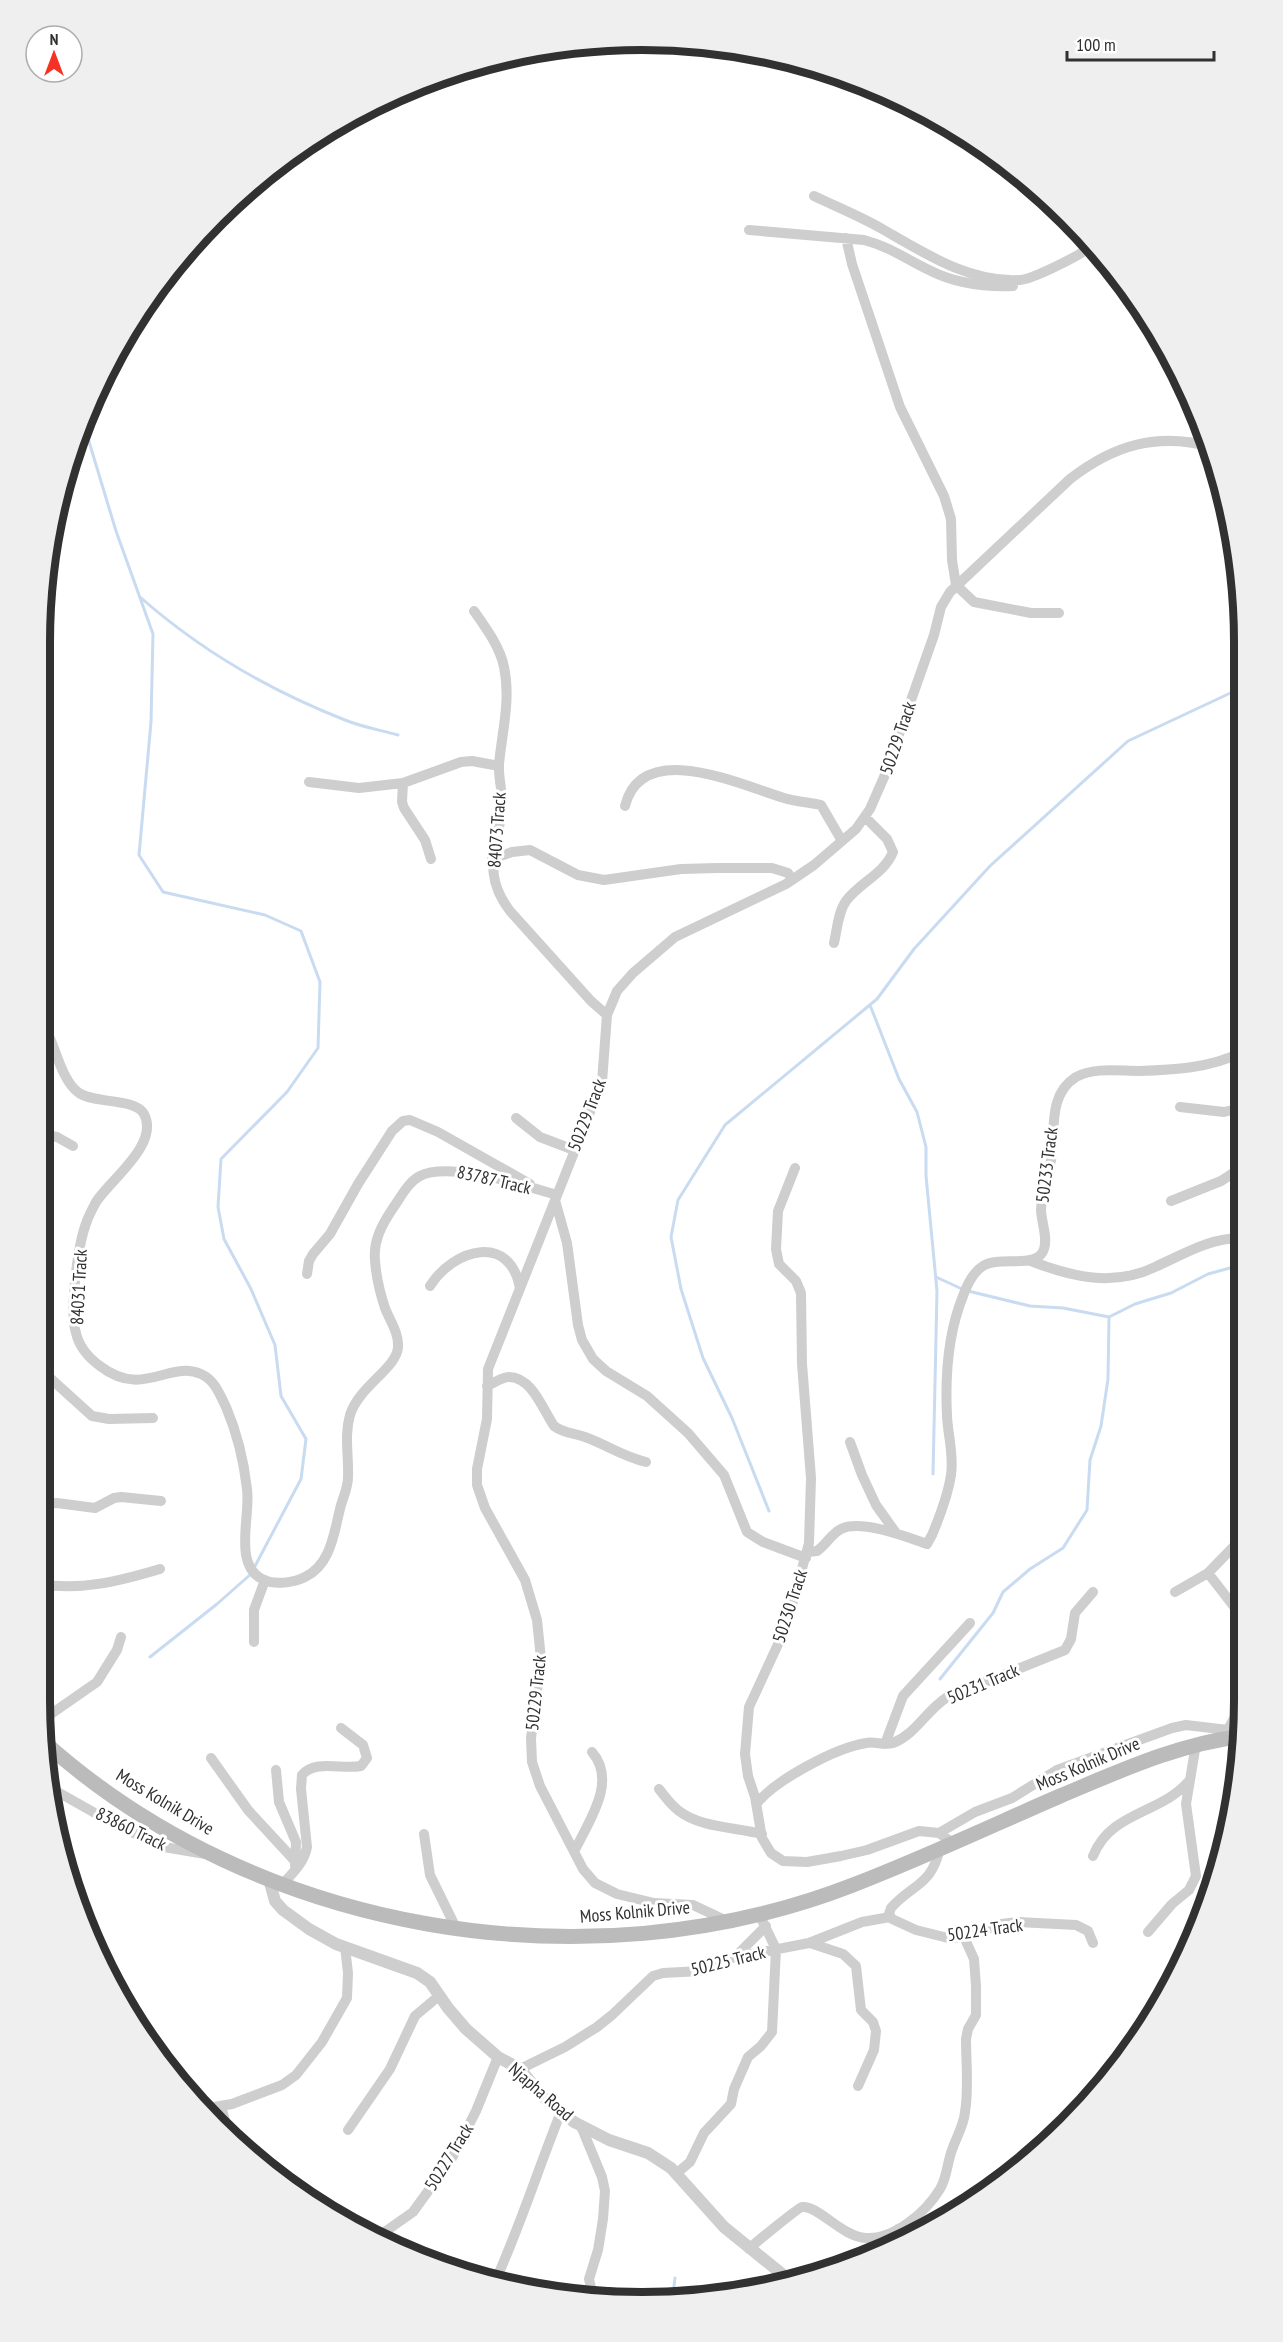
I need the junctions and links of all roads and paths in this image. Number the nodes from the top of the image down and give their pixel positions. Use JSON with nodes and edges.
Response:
{"nodes":[{"id":1,"x":814,"y":196,"type":"dead end"},
{"id":2,"x":749,"y":230,"type":"dead end"},
{"id":3,"x":846,"y":238,"type":"junction"},
{"id":4,"x":1085,"y":249,"type":"edge"},
{"id":5,"x":1023,"y":280,"type":"junction"},
{"id":6,"x":1200,"y":445,"type":"edge"},
{"id":7,"x":956,"y":585,"type":"junction"},
{"id":8,"x":474,"y":610,"type":"dead end"},
{"id":9,"x":1059,"y":613,"type":"dead end"},
{"id":10,"x":499,"y":765,"type":"junction"},
{"id":11,"x":309,"y":782,"type":"dead end"},
{"id":12,"x":403,"y":783,"type":"junction"},
{"id":13,"x":625,"y":806,"type":"dead end"},
{"id":14,"x":865,"y":817,"type":"junction"},
{"id":15,"x":842,"y":841,"type":"junction"},
{"id":16,"x":431,"y":859,"type":"dead end"},
{"id":17,"x":492,"y":859,"type":"junction"},
{"id":18,"x":792,"y":880,"type":"junction"},
{"id":19,"x":834,"y":943,"type":"dead end"},
{"id":20,"x":607,"y":1015,"type":"junction"},
{"id":21,"x":50,"y":1035,"type":"edge"},
{"id":22,"x":1234,"y":1055,"type":"edge"},
{"id":23,"x":1180,"y":1107,"type":"dead end"},
{"id":24,"x":1234,"y":1110,"type":"edge"},
{"id":25,"x":516,"y":1118,"type":"dead end"},
{"id":26,"x":50,"y":1136,"type":"edge"},
{"id":27,"x":73,"y":1146,"type":"dead end"},
{"id":28,"x":574,"y":1149,"type":"junction"},
{"id":29,"x":795,"y":1168,"type":"dead end"},
{"id":30,"x":1234,"y":1173,"type":"edge"},
{"id":31,"x":541,"y":1190,"type":"junction"},
{"id":32,"x":556,"y":1198,"type":"junction"},
{"id":33,"x":1171,"y":1201,"type":"dead end"},
{"id":34,"x":1234,"y":1239,"type":"edge"},
{"id":35,"x":1031,"y":1261,"type":"junction"},
{"id":36,"x":307,"y":1274,"type":"dead end"},
{"id":37,"x":430,"y":1286,"type":"dead end"},
{"id":38,"x":520,"y":1289,"type":"junction"},
{"id":39,"x":50,"y":1378,"type":"edge"},
{"id":40,"x":487,"y":1386,"type":"junction"},
{"id":41,"x":153,"y":1418,"type":"dead end"},
{"id":42,"x":850,"y":1442,"type":"dead end"},
{"id":43,"x":646,"y":1462,"type":"dead end"},
{"id":44,"x":161,"y":1501,"type":"dead end"},
{"id":45,"x":50,"y":1503,"type":"edge"},
{"id":46,"x":896,"y":1533,"type":"junction"},
{"id":47,"x":1234,"y":1546,"type":"edge"},
{"id":48,"x":807,"y":1555,"type":"junction"},
{"id":49,"x":160,"y":1569,"type":"dead end"},
{"id":50,"x":1208,"y":1573,"type":"junction"},
{"id":51,"x":265,"y":1580,"type":"junction"},
{"id":52,"x":50,"y":1586,"type":"edge"},
{"id":53,"x":1093,"y":1592,"type":"dead end"},
{"id":54,"x":1175,"y":1592,"type":"dead end"},
{"id":55,"x":1234,"y":1607,"type":"edge"},
{"id":56,"x":970,"y":1623,"type":"dead end"},
{"id":57,"x":121,"y":1637,"type":"dead end"},
{"id":58,"x":254,"y":1642,"type":"dead end"},
{"id":59,"x":50,"y":1714,"type":"edge"},
{"id":60,"x":341,"y":1728,"type":"dead end"},
{"id":61,"x":1232,"y":1735,"type":"edge"},
{"id":62,"x":885,"y":1744,"type":"junction"},
{"id":63,"x":1196,"y":1744,"type":"junction"},
{"id":64,"x":52,"y":1748,"type":"edge"},
{"id":65,"x":592,"y":1752,"type":"dead end"},
{"id":66,"x":211,"y":1758,"type":"dead end"},
{"id":67,"x":276,"y":1770,"type":"dead end"},
{"id":68,"x":1189,"y":1780,"type":"junction"},
{"id":69,"x":659,"y":1789,"type":"dead end"},
{"id":70,"x":57,"y":1792,"type":"edge"},
{"id":71,"x":757,"y":1803,"type":"junction"},
{"id":72,"x":424,"y":1833,"type":"dead end"},
{"id":73,"x":939,"y":1833,"type":"junction"},
{"id":74,"x":762,"y":1834,"type":"junction"},
{"id":75,"x":947,"y":1846,"type":"junction"},
{"id":76,"x":574,"y":1852,"type":"junction"},
{"id":77,"x":220,"y":1856,"type":"junction"},
{"id":78,"x":1093,"y":1856,"type":"dead end"},
{"id":79,"x":294,"y":1866,"type":"junction"},
{"id":80,"x":276,"y":1881,"type":"junction"},
{"id":81,"x":890,"y":1917,"type":"junction"},
{"id":82,"x":762,"y":1920,"type":"junction"},
{"id":83,"x":727,"y":1921,"type":"junction"},
{"id":84,"x":456,"y":1928,"type":"junction"},
{"id":85,"x":1148,"y":1932,"type":"dead end"},
{"id":86,"x":964,"y":1937,"type":"junction"},
{"id":87,"x":809,"y":1943,"type":"junction"},
{"id":88,"x":1093,"y":1943,"type":"dead end"},
{"id":89,"x":345,"y":1947,"type":"junction"},
{"id":90,"x":776,"y":1949,"type":"junction"},
{"id":91,"x":735,"y":1957,"type":"junction"},
{"id":92,"x":440,"y":1995,"type":"junction"},
{"id":93,"x":498,"y":2057,"type":"junction"},
{"id":94,"x":520,"y":2069,"type":"junction"},
{"id":95,"x":858,"y":2086,"type":"dead end"},
{"id":96,"x":221,"y":2106,"type":"junction"},
{"id":97,"x":212,"y":2107,"type":"edge"},
{"id":98,"x":561,"y":2112,"type":"junction"},
{"id":99,"x":225,"y":2121,"type":"edge"},
{"id":100,"x":581,"y":2126,"type":"junction"},
{"id":101,"x":348,"y":2130,"type":"dead end"},
{"id":102,"x":677,"y":2173,"type":"junction"},
{"id":103,"x":898,"y":2229,"type":"junction"},
{"id":104,"x":906,"y":2229,"type":"edge"},
{"id":105,"x":384,"y":2233,"type":"edge"},
{"id":106,"x":749,"y":2249,"type":"junction"},
{"id":107,"x":498,"y":2274,"type":"edge"},
{"id":108,"x":783,"y":2275,"type":"edge"},
{"id":109,"x":591,"y":2290,"type":"edge"}],
"edges":[{"from":1,"to":5,"type":"street"},
{"from":2,"to":3,"type":"street"},
{"from":3,"to":5,"type":"street"},
{"from":3,"to":7,"type":"street"},
{"from":4,"to":5,"type":"street"},
{"from":6,"to":7,"type":"street","name":"50229 Track"},
{"from":7,"to":9,"type":"street"},
{"from":7,"to":14,"type":"street","name":"50229 Track"},
{"from":8,"to":10,"type":"street","name":"84073 Track"},
{"from":10,"to":12,"type":"street"},
{"from":10,"to":17,"type":"street","name":"84073 Track"},
{"from":11,"to":12,"type":"street"},
{"from":12,"to":16,"type":"street"},
{"from":13,"to":15,"type":"street"},
{"from":14,"to":15,"type":"street","name":"50229 Track"},
{"from":14,"to":19,"type":"street"},
{"from":15,"to":18,"type":"street","name":"50229 Track"},
{"from":17,"to":18,"type":"street"},
{"from":17,"to":20,"type":"street","name":"84073 Track"},
{"from":18,"to":20,"type":"street","name":"50229 Track"},
{"from":20,"to":28,"type":"street","name":"50229 Track"},
{"from":21,"to":51,"type":"street","name":"84031 Track"},
{"from":22,"to":35,"type":"street","name":"50233 Track"},
{"from":23,"to":24,"type":"street"},
{"from":25,"to":28,"type":"street"},
{"from":26,"to":27,"type":"street"},
{"from":28,"to":32,"type":"street","name":"50229 Track"},
{"from":29,"to":48,"type":"street","name":"50230 Track"},
{"from":30,"to":33,"type":"street"},
{"from":31,"to":32,"type":"street","name":"83787 Track"},
{"from":31,"to":36,"type":"street"},
{"from":31,"to":51,"type":"street","name":"83787 Track"},
{"from":32,"to":38,"type":"street","name":"50229 Track"},
{"from":32,"to":48,"type":"street"},
{"from":34,"to":35,"type":"street"},
{"from":35,"to":46,"type":"street"},
{"from":37,"to":38,"type":"street"},
{"from":38,"to":40,"type":"street","name":"50229 Track"},
{"from":39,"to":41,"type":"street"},
{"from":40,"to":43,"type":"street"},
{"from":40,"to":76,"type":"street","name":"50229 Track"},
{"from":42,"to":46,"type":"street"},
{"from":44,"to":45,"type":"street"},
{"from":46,"to":48,"type":"street"},
{"from":47,"to":50,"type":"street"},
{"from":48,"to":71,"type":"street","name":"50230 Track"},
{"from":49,"to":52,"type":"street"},
{"from":50,"to":54,"type":"street"},
{"from":50,"to":55,"type":"street"},
{"from":51,"to":58,"type":"street"},
{"from":53,"to":62,"type":"street","name":"50231 Track"},
{"from":56,"to":62,"type":"street"},
{"from":57,"to":59,"type":"street"},
{"from":60,"to":79,"type":"street"},
{"from":61,"to":63,"type":"main road","name":"Moss Kolnik Drive"},
{"from":61,"to":73,"type":"street"},
{"from":62,"to":71,"type":"street","name":"50231 Track"},
{"from":63,"to":68,"type":"street"},
{"from":63,"to":75,"type":"main road","name":"Moss Kolnik Drive"},
{"from":64,"to":77,"type":"main road","name":"Moss Kolnik Drive"},
{"from":65,"to":76,"type":"street"},
{"from":66,"to":79,"type":"street"},
{"from":67,"to":79,"type":"street"},
{"from":68,"to":78,"type":"street"},
{"from":68,"to":85,"type":"street"},
{"from":69,"to":74,"type":"street"},
{"from":70,"to":77,"type":"street","name":"83860 Track"},
{"from":71,"to":74,"type":"street","name":"50230 Track"},
{"from":72,"to":84,"type":"street"},
{"from":73,"to":74,"type":"street","name":"50230 Track"},
{"from":73,"to":75,"type":"street"},
{"from":75,"to":81,"type":"street"},
{"from":75,"to":82,"type":"main road","name":"Moss Kolnik Drive"},
{"from":76,"to":83,"type":"street","name":"50229 Track"},
{"from":77,"to":80,"type":"main road","name":"Moss Kolnik Drive"},
{"from":79,"to":80,"type":"street"},
{"from":80,"to":84,"type":"main road","name":"Moss Kolnik Drive"},
{"from":80,"to":89,"type":"street","name":"Njapha Road"},
{"from":81,"to":86,"type":"street","name":"50224 Track"},
{"from":81,"to":87,"type":"street","name":"50225 Track"},
{"from":82,"to":83,"type":"main road","name":"Moss Kolnik Drive"},
{"from":82,"to":90,"type":"street"},
{"from":82,"to":91,"type":"street"},
{"from":83,"to":84,"type":"main road","name":"Moss Kolnik Drive"},
{"from":86,"to":88,"type":"street","name":"50224 Track"},
{"from":86,"to":103,"type":"street"},
{"from":87,"to":90,"type":"street","name":"50225 Track"},
{"from":87,"to":95,"type":"street"},
{"from":89,"to":92,"type":"street","name":"Njapha Road"},
{"from":89,"to":96,"type":"street"},
{"from":90,"to":91,"type":"street","name":"50225 Track"},
{"from":90,"to":102,"type":"street"},
{"from":91,"to":94,"type":"street","name":"50225 Track"},
{"from":92,"to":93,"type":"street","name":"Njapha Road"},
{"from":92,"to":101,"type":"street"},
{"from":93,"to":94,"type":"street","name":"Njapha Road"},
{"from":93,"to":105,"type":"street","name":"50227 Track"},
{"from":94,"to":98,"type":"street","name":"Njapha Road"},
{"from":96,"to":97,"type":"street"},
{"from":96,"to":99,"type":"street"},
{"from":98,"to":100,"type":"street","name":"Njapha Road"},
{"from":98,"to":107,"type":"street"},
{"from":100,"to":102,"type":"street","name":"Njapha Road"},
{"from":100,"to":109,"type":"street"},
{"from":102,"to":106,"type":"street","name":"Njapha Road"},
{"from":103,"to":104,"type":"street"},
{"from":103,"to":106,"type":"street"},
{"from":106,"to":108,"type":"street","name":"Njapha Road"}]}
